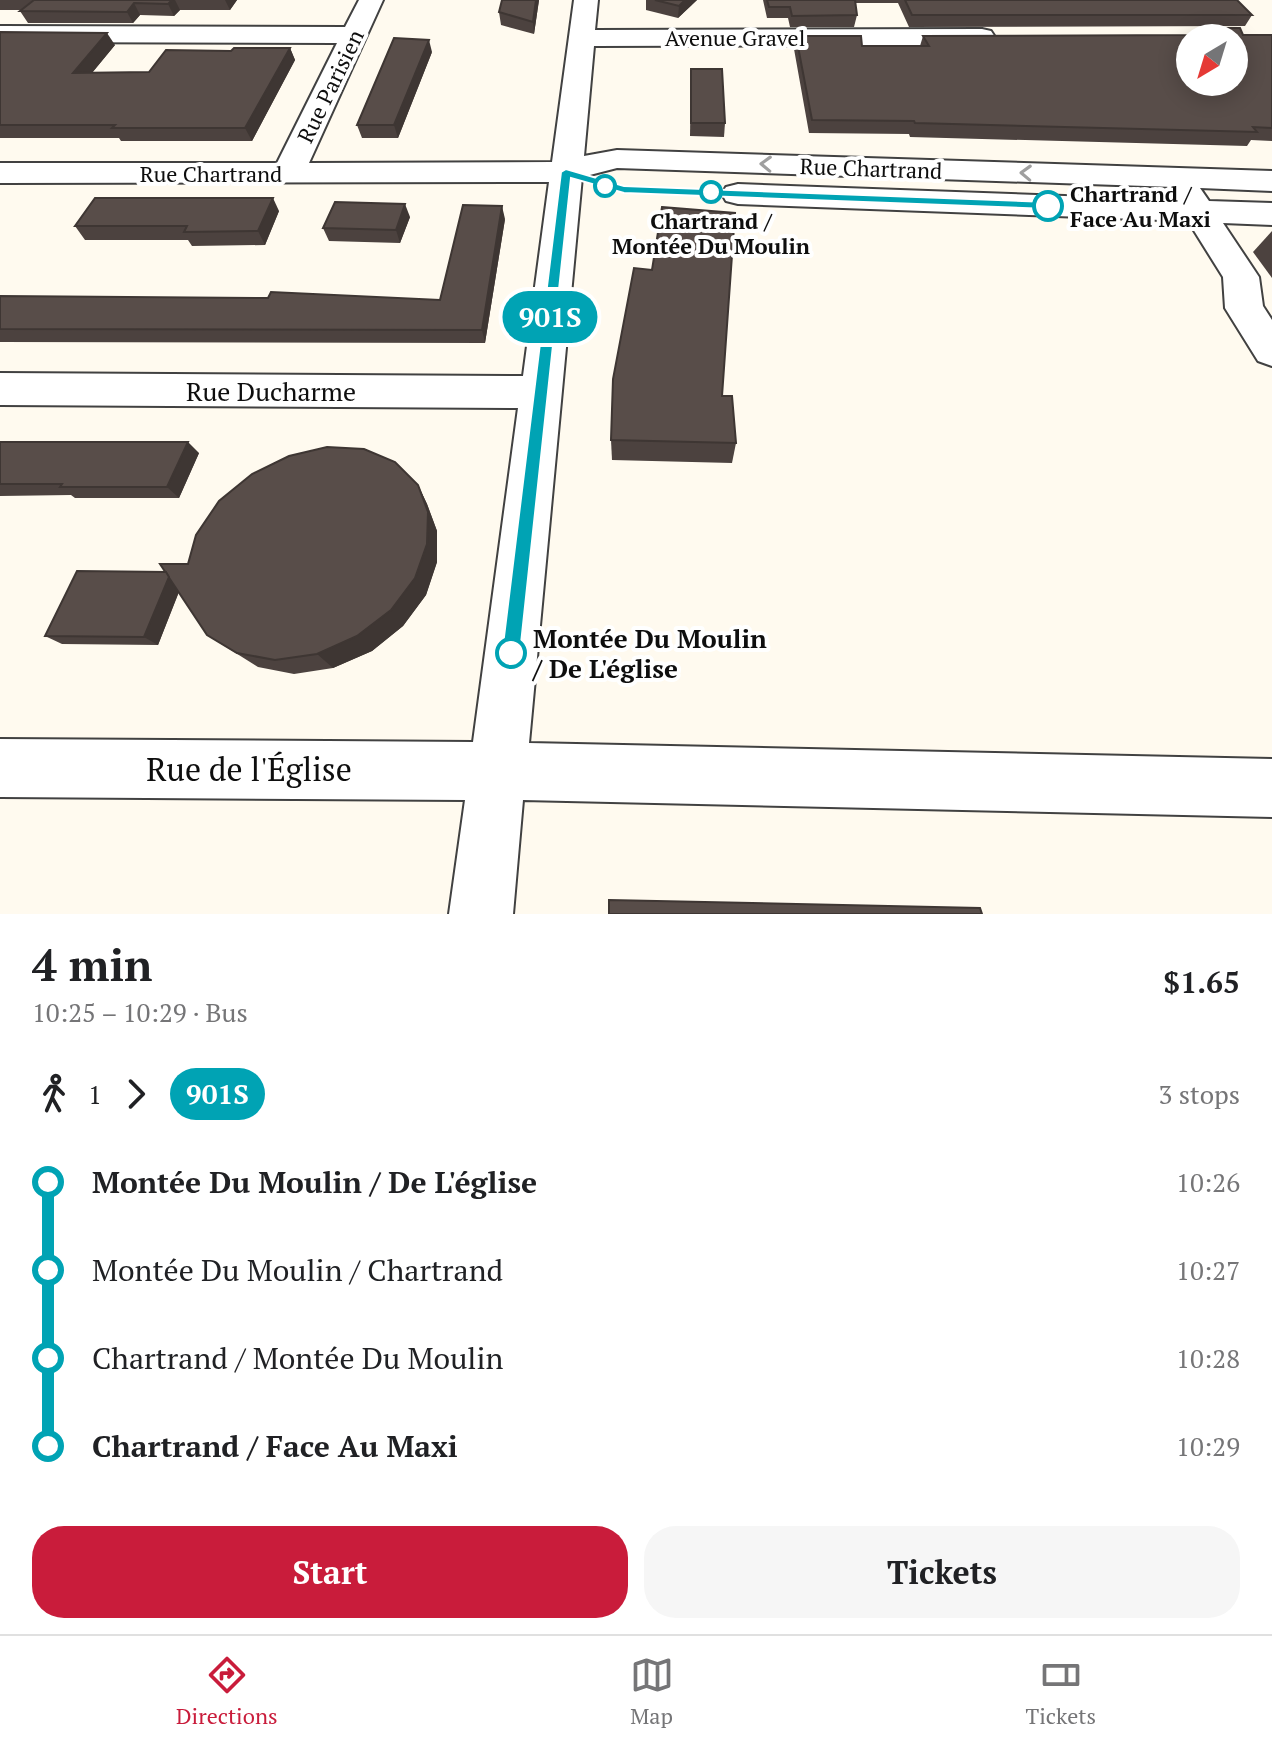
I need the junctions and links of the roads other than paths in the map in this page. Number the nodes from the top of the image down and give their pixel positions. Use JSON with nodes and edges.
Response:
{"nodes":[{"id":1,"x":371,"y":0,"type":"edge"},
{"id":2,"x":586,"y":0,"type":"edge"},
{"id":3,"x":0,"y":34,"type":"edge"},
{"id":4,"x":355,"y":35,"type":"junction"},
{"id":5,"x":1002,"y":37,"type":"edge"},
{"id":6,"x":581,"y":38,"type":"junction"},
{"id":7,"x":566,"y":172,"type":"junction"},
{"id":8,"x":0,"y":173,"type":"edge"},
{"id":9,"x":288,"y":173,"type":"junction"},
{"id":10,"x":1177,"y":178,"type":"junction"},
{"id":11,"x":1272,"y":181,"type":"edge"},
{"id":12,"x":1199,"y":211,"type":"junction"},
{"id":13,"x":1272,"y":214,"type":"edge"},
{"id":14,"x":1272,"y":351,"type":"edge"},
{"id":15,"x":0,"y":389,"type":"edge"},
{"id":16,"x":541,"y":392,"type":"junction"},
{"id":17,"x":0,"y":768,"type":"edge"},
{"id":18,"x":497,"y":771,"type":"junction"},
{"id":19,"x":1272,"y":788,"type":"edge"},
{"id":20,"x":481,"y":914,"type":"edge"}],
"edges":[{"from":1,"to":4,"type":"street","name":"Rue Parisien"},
{"from":2,"to":6,"type":"street"},
{"from":3,"to":4,"type":"street"},
{"from":4,"to":9,"type":"street","name":"Rue Parisien"},
{"from":5,"to":6,"type":"street","name":"Avenue Gravel"},
{"from":6,"to":7,"type":"street"},
{"from":7,"to":9,"type":"street","name":"Rue Chartrand"},
{"from":10,"to":7,"type":"street","name":"Rue Chartrand","one_way":true},
{"from":7,"to":12,"type":"street","name":"Rue Chartrand"},
{"from":7,"to":16,"type":"street"},
{"from":8,"to":9,"type":"street","name":"Rue Chartrand"},
{"from":10,"to":11,"type":"street","name":"Rue Chartrand"},
{"from":10,"to":12,"type":"street"},
{"from":12,"to":13,"type":"street","name":"Rue Chartrand"},
{"from":12,"to":14,"type":"street"},
{"from":15,"to":16,"type":"street","name":"Rue Ducharme"},
{"from":16,"to":18,"type":"street"},
{"from":17,"to":18,"type":"street","name":"Rue de l'Église"},
{"from":18,"to":19,"type":"street","name":"Rue de l'Église"},
{"from":18,"to":20,"type":"street"}]}
